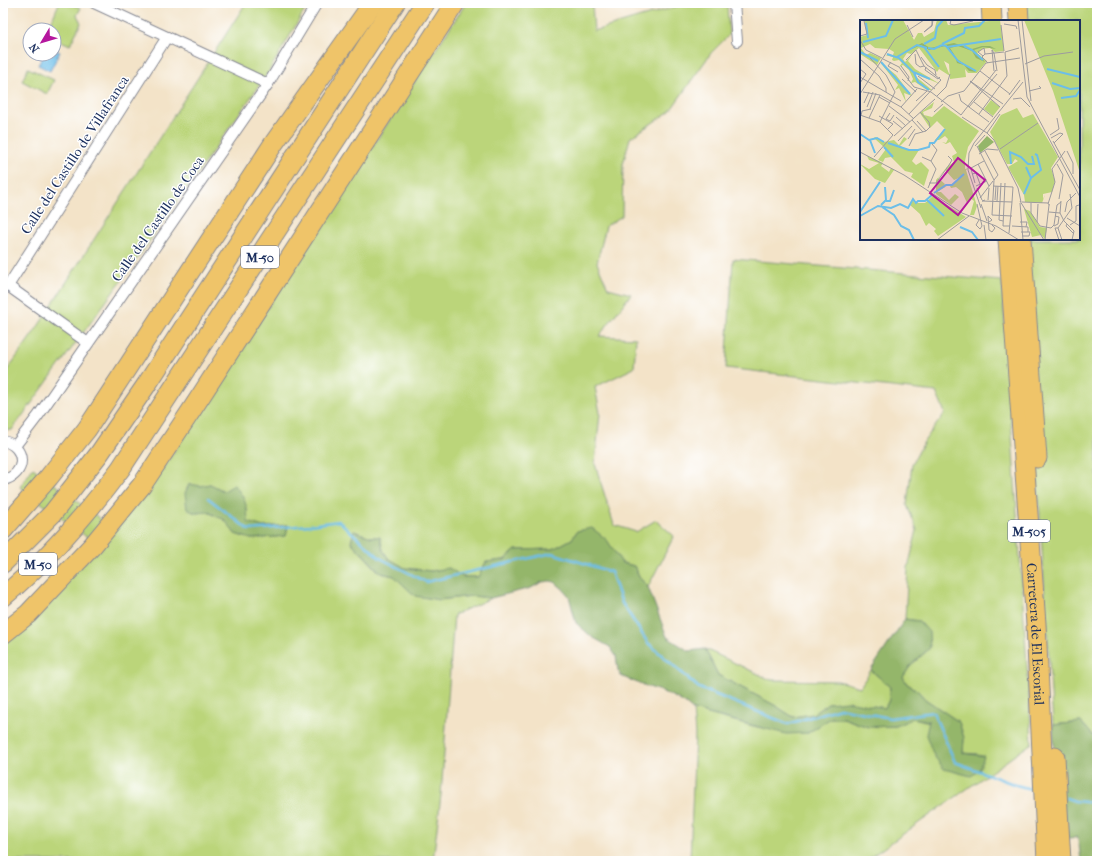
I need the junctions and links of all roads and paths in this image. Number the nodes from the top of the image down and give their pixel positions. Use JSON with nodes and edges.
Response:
{"nodes":[{"id":1,"x":94,"y":3,"type":"edge"},
{"id":2,"x":317,"y":3,"type":"edge"},
{"id":3,"x":361,"y":3,"type":"edge"},
{"id":4,"x":373,"y":3,"type":"edge"},
{"id":5,"x":395,"y":3,"type":"edge"},
{"id":6,"x":425,"y":3,"type":"edge"},
{"id":7,"x":455,"y":3,"type":"edge"},
{"id":8,"x":734,"y":3,"type":"edge"},
{"id":9,"x":991,"y":3,"type":"edge"},
{"id":10,"x":1004,"y":3,"type":"edge"},
{"id":11,"x":1018,"y":3,"type":"edge"},
{"id":12,"x":992,"y":20,"type":"edge"},
{"id":13,"x":1005,"y":20,"type":"edge"},
{"id":14,"x":1019,"y":20,"type":"edge"},
{"id":15,"x":167,"y":37,"type":"junction"},
{"id":16,"x":737,"y":41,"type":"dead end"},
{"id":17,"x":268,"y":84,"type":"junction"},
{"id":18,"x":274,"y":143,"type":"junction"},
{"id":19,"x":1008,"y":240,"type":"edge"},
{"id":20,"x":1021,"y":240,"type":"edge"},
{"id":21,"x":1028,"y":240,"type":"edge"},
{"id":22,"x":1028,"y":325,"type":"junction"},
{"id":23,"x":88,"y":343,"type":"junction"},
{"id":24,"x":3,"y":441,"type":"edge"},
{"id":25,"x":15,"y":446,"type":"junction"},
{"id":26,"x":3,"y":480,"type":"edge"},
{"id":27,"x":27,"y":502,"type":"junction"},
{"id":28,"x":3,"y":524,"type":"edge"},
{"id":29,"x":3,"y":530,"type":"edge"},
{"id":30,"x":3,"y":563,"type":"edge"},
{"id":31,"x":53,"y":586,"type":"junction"},
{"id":32,"x":3,"y":597,"type":"edge"},
{"id":33,"x":3,"y":625,"type":"edge"},
{"id":34,"x":3,"y":634,"type":"edge"},
{"id":35,"x":1046,"y":861,"type":"edge"},
{"id":36,"x":1061,"y":861,"type":"edge"}],
"edges":[{"from":1,"to":15,"type":"street"},
{"from":2,"to":17,"type":"street","name":"Calle del Castillo de Coca"},
{"from":3,"to":18,"type":"highway"},
{"from":4,"to":18,"type":"highway"},
{"from":5,"to":30,"type":"highway","number":"M-50"},
{"from":6,"to":32,"type":"highway","number":"M-50"},
{"from":7,"to":31,"type":"highway"},
{"from":8,"to":16,"type":"street"},
{"from":9,"to":12,"type":"highway"},
{"from":10,"to":13,"type":"highway"},
{"from":11,"to":14,"type":"highway"},
{"from":15,"to":17,"type":"street"},
{"from":15,"to":23,"type":"street","name":"Calle del Castillo de Villafranca"},
{"from":17,"to":23,"type":"street","name":"Calle del Castillo de Coca"},
{"from":18,"to":27,"type":"highway"},
{"from":19,"to":35,"type":"highway","name":"Carretera de El Escorial","number":"M-505"},
{"from":20,"to":22,"type":"highway","name":"Carretera de El Escorial","number":"M-505"},
{"from":21,"to":22,"type":"highway"},
{"from":22,"to":36,"type":"highway","name":"Carretera de El Escorial","number":"M-505"},
{"from":23,"to":25,"type":"street","name":"Calle del Castillo de Coca"},
{"from":24,"to":25,"type":"street"},
{"from":25,"to":26,"type":"street"},
{"from":27,"to":28,"type":"highway"},
{"from":27,"to":29,"type":"highway"},
{"from":31,"to":33,"type":"highway"},
{"from":31,"to":34,"type":"highway"}]}
